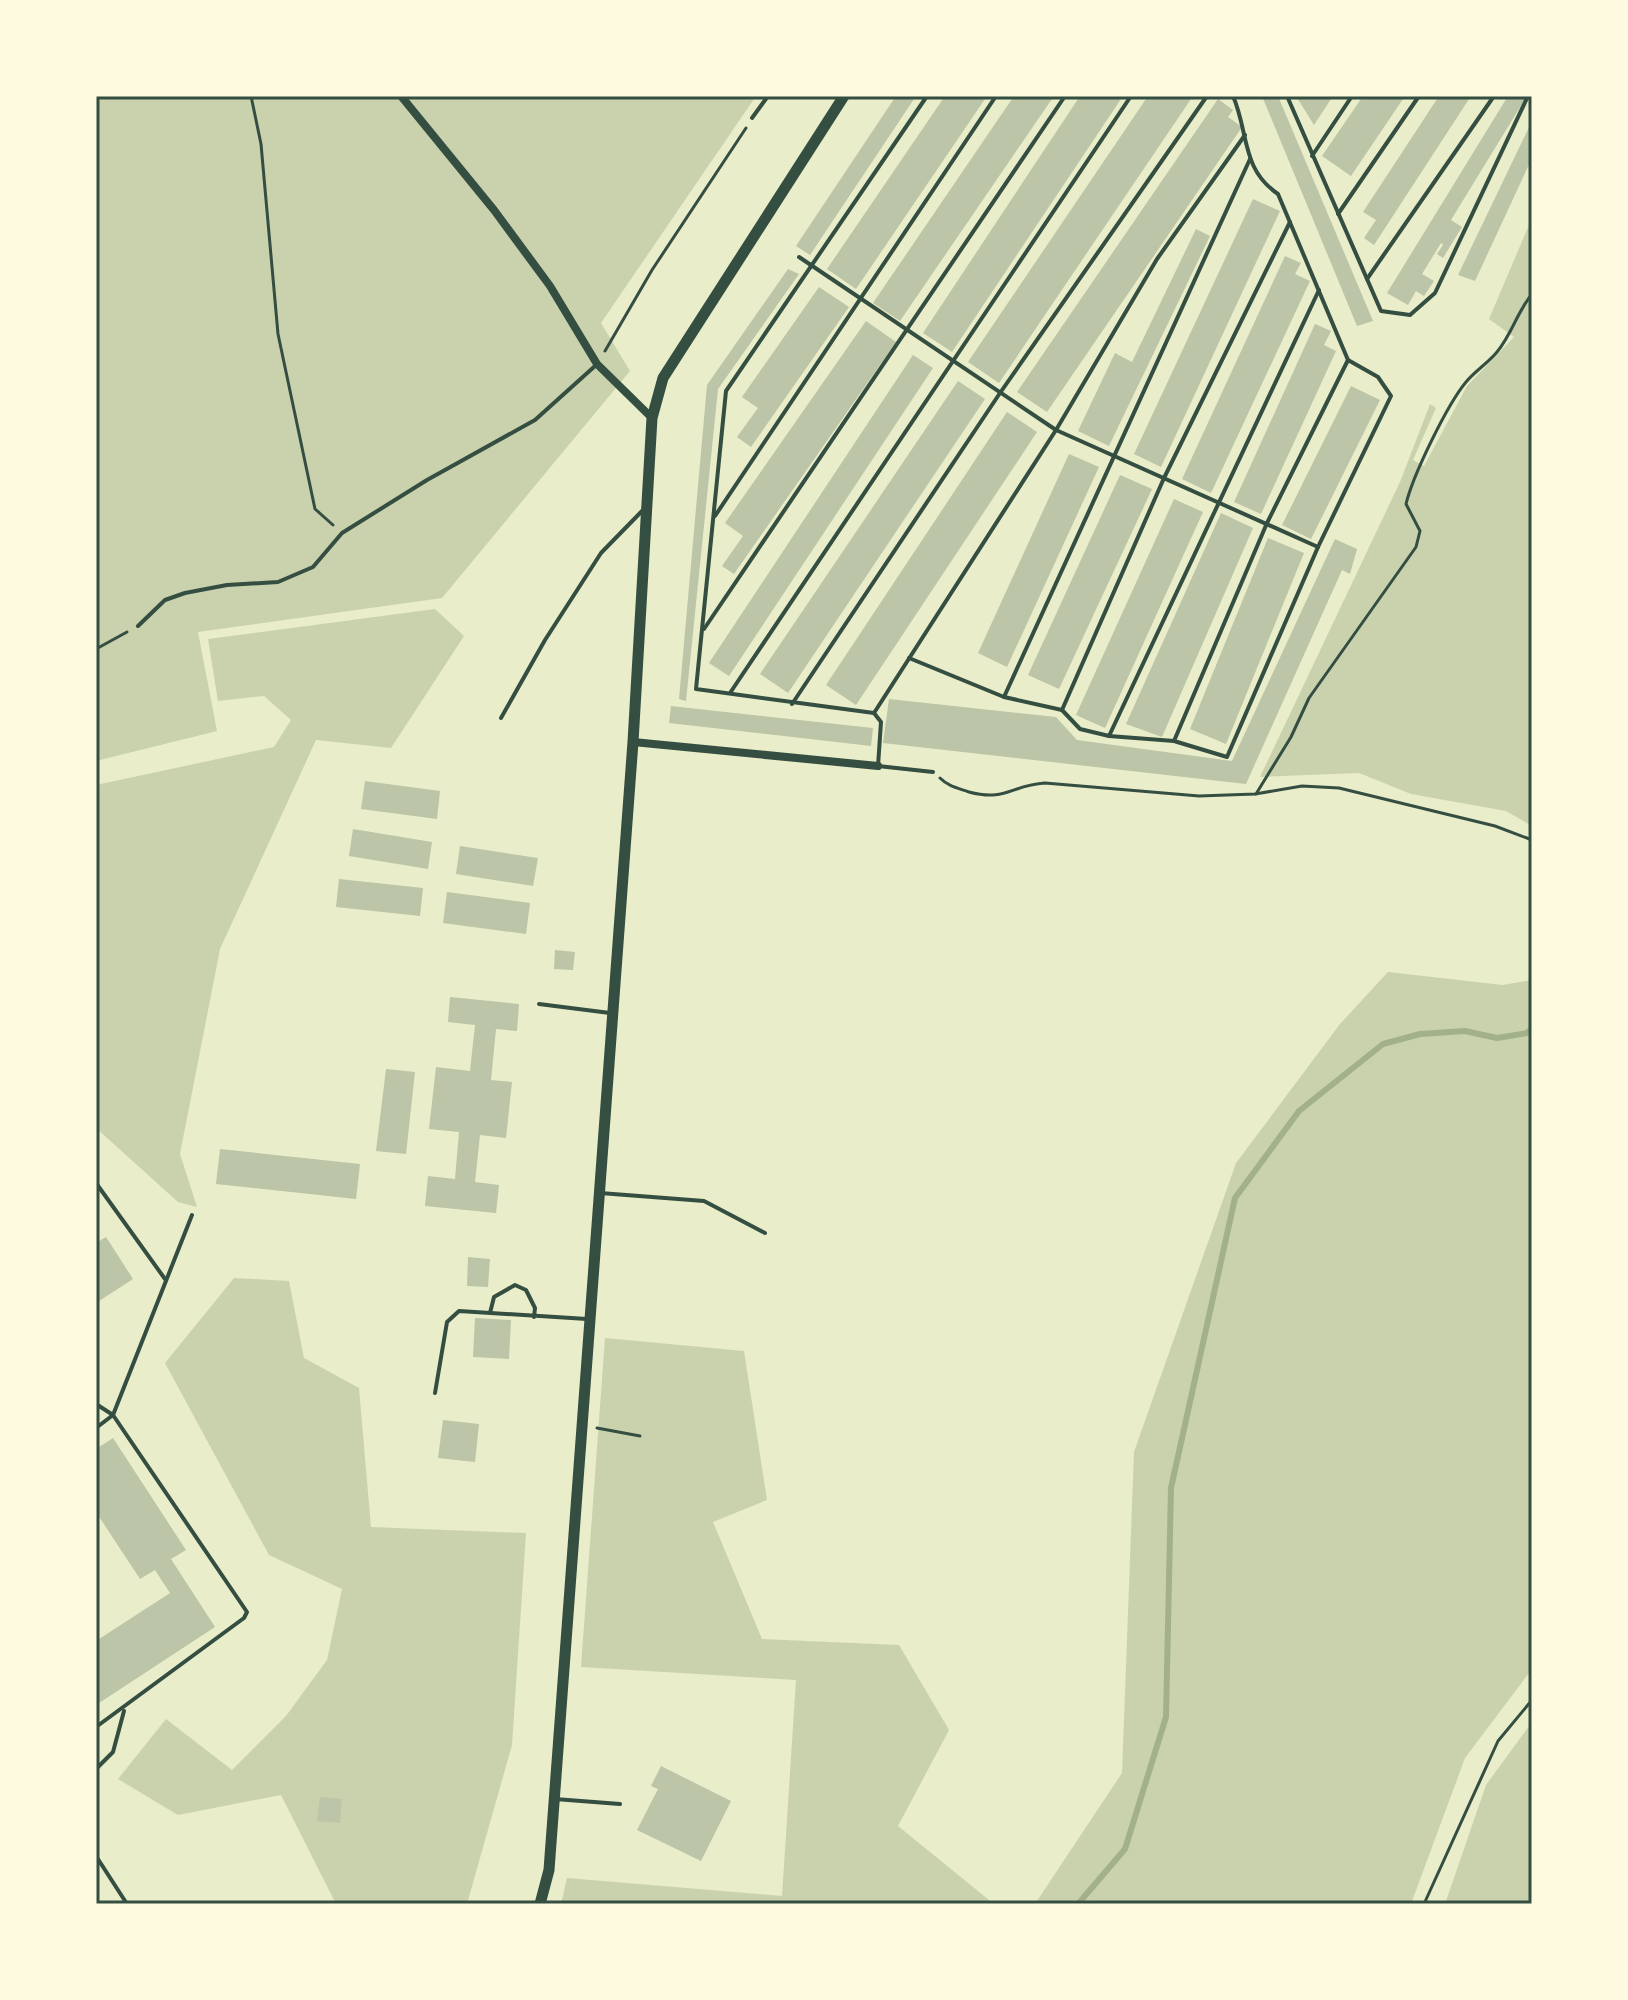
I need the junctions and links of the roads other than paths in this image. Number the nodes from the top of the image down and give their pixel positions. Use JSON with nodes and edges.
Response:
{"nodes":[{"id":1,"x":401,"y":96,"type":"edge"},
{"id":2,"x":768,"y":96,"type":"edge"},
{"id":3,"x":844,"y":96,"type":"edge"},
{"id":4,"x":927,"y":96,"type":"edge"},
{"id":5,"x":996,"y":96,"type":"edge"},
{"id":6,"x":1065,"y":96,"type":"edge"},
{"id":7,"x":1131,"y":96,"type":"edge"},
{"id":8,"x":1207,"y":96,"type":"edge"},
{"id":9,"x":1233,"y":96,"type":"edge"},
{"id":10,"x":1287,"y":96,"type":"edge"},
{"id":11,"x":1352,"y":96,"type":"edge"},
{"id":12,"x":1419,"y":96,"type":"edge"},
{"id":13,"x":1494,"y":96,"type":"edge"},
{"id":14,"x":1528,"y":96,"type":"edge"},
{"id":15,"x":752,"y":118,"type":"road end"},
{"id":16,"x":1245,"y":135,"type":"junction"},
{"id":17,"x":1312,"y":156,"type":"junction"},
{"id":18,"x":1250,"y":159,"type":"junction"},
{"id":19,"x":1338,"y":214,"type":"junction"},
{"id":20,"x":1290,"y":222,"type":"junction"},
{"id":21,"x":799,"y":257,"type":"dead end"},
{"id":22,"x":812,"y":267,"type":"junction"},
{"id":23,"x":1367,"y":279,"type":"junction"},
{"id":24,"x":1319,"y":290,"type":"junction"},
{"id":25,"x":859,"y":299,"type":"junction"},
{"id":26,"x":906,"y":330,"type":"junction"},
{"id":27,"x":1348,"y":360,"type":"junction"},
{"id":28,"x":953,"y":361,"type":"junction"},
{"id":29,"x":597,"y":364,"type":"junction"},
{"id":30,"x":1000,"y":393,"type":"junction"},
{"id":31,"x":652,"y":418,"type":"junction"},
{"id":32,"x":1056,"y":430,"type":"junction"},
{"id":33,"x":1113,"y":455,"type":"junction"},
{"id":34,"x":1164,"y":478,"type":"junction"},
{"id":35,"x":1217,"y":502,"type":"junction"},
{"id":36,"x":647,"y":505,"type":"junction"},
{"id":37,"x":714,"y":518,"type":"junction"},
{"id":38,"x":1267,"y":523,"type":"junction"},
{"id":39,"x":1318,"y":547,"type":"junction"},
{"id":40,"x":138,"y":626,"type":"road end"},
{"id":41,"x":703,"y":631,"type":"junction"},
{"id":42,"x":909,"y":658,"type":"junction"},
{"id":43,"x":730,"y":693,"type":"junction"},
{"id":44,"x":1004,"y":697,"type":"junction"},
{"id":45,"x":792,"y":704,"type":"junction"},
{"id":46,"x":1062,"y":710,"type":"junction"},
{"id":47,"x":874,"y":713,"type":"junction"},
{"id":48,"x":501,"y":718,"type":"dead end"},
{"id":49,"x":1109,"y":736,"type":"junction"},
{"id":50,"x":1174,"y":741,"type":"junction"},
{"id":51,"x":633,"y":742,"type":"junction"},
{"id":52,"x":878,"y":766,"type":"junction"},
{"id":53,"x":933,"y":772,"type":"road end"},
{"id":54,"x":539,"y":1004,"type":"dead end"},
{"id":55,"x":612,"y":1013,"type":"junction"},
{"id":56,"x":96,"y":1183,"type":"edge"},
{"id":57,"x":599,"y":1193,"type":"junction"},
{"id":58,"x":192,"y":1215,"type":"dead end"},
{"id":59,"x":765,"y":1233,"type":"dead end"},
{"id":60,"x":165,"y":1279,"type":"junction"},
{"id":61,"x":490,"y":1313,"type":"junction"},
{"id":62,"x":534,"y":1317,"type":"junction"},
{"id":63,"x":589,"y":1319,"type":"junction"},
{"id":64,"x":435,"y":1393,"type":"dead end"},
{"id":65,"x":96,"y":1404,"type":"edge"},
{"id":66,"x":113,"y":1415,"type":"junction"},
{"id":67,"x":96,"y":1428,"type":"edge"},
{"id":68,"x":125,"y":1708,"type":"junction"},
{"id":69,"x":96,"y":1727,"type":"edge"},
{"id":70,"x":96,"y":1769,"type":"edge"},
{"id":71,"x":554,"y":1799,"type":"junction"},
{"id":72,"x":620,"y":1804,"type":"dead end"},
{"id":73,"x":96,"y":1856,"type":"edge"},
{"id":74,"x":127,"y":1904,"type":"edge"},
{"id":75,"x":540,"y":1904,"type":"edge"}],
"edges":[{"from":1,"to":29,"type":"street"},
{"from":2,"to":15,"type":"lane"},
{"from":3,"to":31,"type":"street"},
{"from":4,"to":22,"type":"lane"},
{"from":5,"to":25,"type":"lane"},
{"from":6,"to":26,"type":"lane"},
{"from":7,"to":28,"type":"lane"},
{"from":8,"to":30,"type":"lane"},
{"from":9,"to":16,"type":"lane"},
{"from":10,"to":17,"type":"lane"},
{"from":11,"to":17,"type":"lane"},
{"from":12,"to":19,"type":"lane"},
{"from":13,"to":23,"type":"lane"},
{"from":14,"to":23,"type":"lane"},
{"from":16,"to":18,"type":"lane"},
{"from":16,"to":32,"type":"lane"},
{"from":17,"to":19,"type":"lane"},
{"from":18,"to":20,"type":"lane"},
{"from":18,"to":33,"type":"lane"},
{"from":19,"to":23,"type":"lane"},
{"from":20,"to":24,"type":"lane"},
{"from":20,"to":34,"type":"lane"},
{"from":21,"to":22,"type":"lane"},
{"from":22,"to":25,"type":"lane"},
{"from":22,"to":37,"type":"lane"},
{"from":24,"to":27,"type":"lane"},
{"from":24,"to":35,"type":"lane"},
{"from":25,"to":26,"type":"lane"},
{"from":25,"to":37,"type":"lane"},
{"from":26,"to":28,"type":"lane"},
{"from":26,"to":41,"type":"lane"},
{"from":27,"to":38,"type":"lane"},
{"from":27,"to":39,"type":"lane"},
{"from":28,"to":30,"type":"lane"},
{"from":28,"to":43,"type":"lane"},
{"from":29,"to":31,"type":"street"},
{"from":29,"to":40,"type":"lane"},
{"from":30,"to":32,"type":"lane"},
{"from":30,"to":45,"type":"lane"},
{"from":31,"to":36,"type":"street"},
{"from":32,"to":33,"type":"lane"},
{"from":32,"to":42,"type":"lane"},
{"from":33,"to":34,"type":"lane"},
{"from":33,"to":44,"type":"lane"},
{"from":34,"to":35,"type":"lane"},
{"from":34,"to":46,"type":"lane"},
{"from":35,"to":38,"type":"lane"},
{"from":35,"to":49,"type":"lane"},
{"from":36,"to":48,"type":"lane"},
{"from":36,"to":51,"type":"street"},
{"from":37,"to":41,"type":"lane"},
{"from":38,"to":39,"type":"lane"},
{"from":38,"to":50,"type":"lane"},
{"from":39,"to":50,"type":"lane"},
{"from":41,"to":43,"type":"lane"},
{"from":42,"to":44,"type":"lane"},
{"from":42,"to":47,"type":"lane"},
{"from":43,"to":45,"type":"lane"},
{"from":44,"to":46,"type":"lane"},
{"from":45,"to":47,"type":"lane"},
{"from":46,"to":49,"type":"lane"},
{"from":47,"to":52,"type":"lane"},
{"from":49,"to":50,"type":"lane"},
{"from":51,"to":52,"type":"street"},
{"from":51,"to":55,"type":"street"},
{"from":52,"to":53,"type":"lane"},
{"from":54,"to":55,"type":"lane"},
{"from":55,"to":57,"type":"street"},
{"from":56,"to":60,"type":"lane"},
{"from":57,"to":59,"type":"lane"},
{"from":57,"to":63,"type":"street"},
{"from":58,"to":60,"type":"lane"},
{"from":60,"to":66,"type":"lane"},
{"from":61,"to":62,"type":"lane"},
{"from":61,"to":62,"type":"lane"},
{"from":61,"to":64,"type":"lane"},
{"from":62,"to":63,"type":"lane"},
{"from":63,"to":71,"type":"street"},
{"from":65,"to":66,"type":"lane"},
{"from":66,"to":67,"type":"lane"},
{"from":66,"to":68,"type":"lane"},
{"from":68,"to":69,"type":"lane"},
{"from":68,"to":70,"type":"lane"},
{"from":71,"to":72,"type":"lane"},
{"from":71,"to":75,"type":"street"},
{"from":73,"to":74,"type":"lane"}]}
